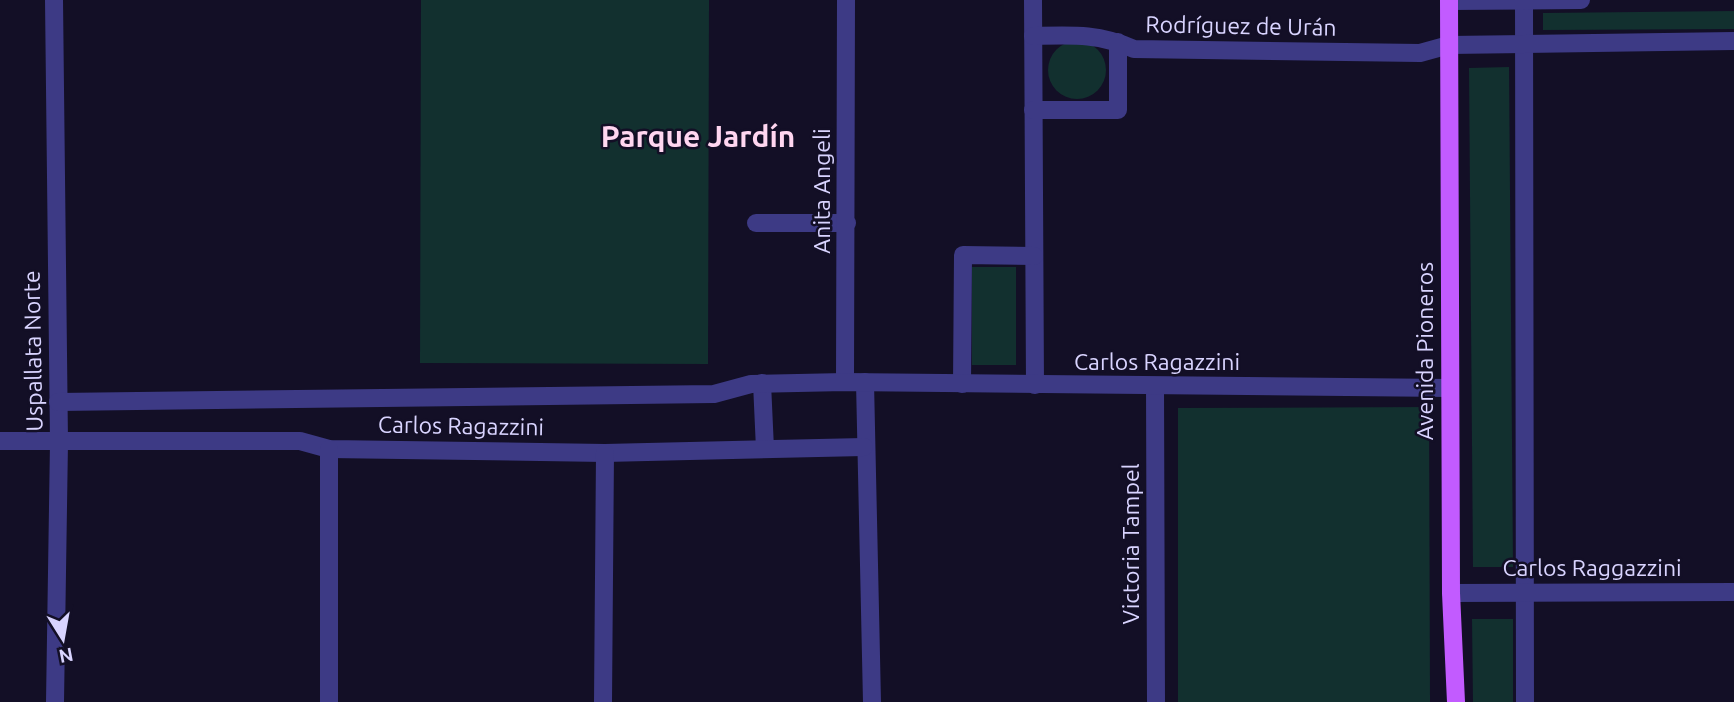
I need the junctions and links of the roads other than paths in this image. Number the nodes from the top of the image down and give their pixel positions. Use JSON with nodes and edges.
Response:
{"nodes":[{"id":1,"x":54,"y":0,"type":"edge"},
{"id":2,"x":846,"y":0,"type":"edge"},
{"id":3,"x":1033,"y":0,"type":"edge"},
{"id":4,"x":1449,"y":0,"type":"edge"},
{"id":5,"x":1524,"y":0,"type":"edge"},
{"id":6,"x":1581,"y":0,"type":"edge"},
{"id":7,"x":1033,"y":36,"type":"junction"},
{"id":8,"x":1734,"y":41,"type":"edge"},
{"id":9,"x":1118,"y":42,"type":"junction"},
{"id":10,"x":1525,"y":43,"type":"junction"},
{"id":11,"x":1449,"y":45,"type":"junction"},
{"id":12,"x":1033,"y":110,"type":"junction"},
{"id":13,"x":756,"y":223,"type":"dead end"},
{"id":14,"x":847,"y":223,"type":"junction"},
{"id":15,"x":1034,"y":256,"type":"junction"},
{"id":16,"x":845,"y":382,"type":"junction"},
{"id":17,"x":864,"y":382,"type":"junction"},
{"id":18,"x":756,"y":384,"type":"junction"},
{"id":19,"x":962,"y":384,"type":"junction"},
{"id":20,"x":1035,"y":385,"type":"junction"},
{"id":21,"x":1155,"y":386,"type":"junction"},
{"id":22,"x":1450,"y":388,"type":"junction"},
{"id":23,"x":58,"y":402,"type":"junction"},
{"id":24,"x":0,"y":441,"type":"edge"},
{"id":25,"x":59,"y":442,"type":"junction"},
{"id":26,"x":864,"y":447,"type":"junction"},
{"id":27,"x":329,"y":449,"type":"junction"},
{"id":28,"x":765,"y":449,"type":"junction"},
{"id":29,"x":605,"y":453,"type":"junction"},
{"id":30,"x":1525,"y":592,"type":"junction"},
{"id":31,"x":1734,"y":592,"type":"edge"},
{"id":32,"x":1451,"y":593,"type":"junction"},
{"id":33,"x":55,"y":702,"type":"edge"},
{"id":34,"x":329,"y":702,"type":"edge"},
{"id":35,"x":603,"y":702,"type":"edge"},
{"id":36,"x":872,"y":702,"type":"edge"},
{"id":37,"x":1156,"y":702,"type":"edge"},
{"id":38,"x":1456,"y":702,"type":"edge"},
{"id":39,"x":1525,"y":702,"type":"edge"}],
"edges":[{"from":1,"to":23,"type":"street","name":"Uspallata Norte"},
{"from":2,"to":14,"type":"street","name":"Anita Angeli"},
{"from":3,"to":7,"type":"street"},
{"from":4,"to":5,"type":"street"},
{"from":4,"to":11,"type":"main road","name":"Avenida Pioneros"},
{"from":5,"to":6,"type":"street"},
{"from":5,"to":10,"type":"street"},
{"from":7,"to":9,"type":"street","name":"Rodríguez de Urán"},
{"from":7,"to":12,"type":"street"},
{"from":8,"to":10,"type":"street","name":"Rodríguez de Urán"},
{"from":9,"to":11,"type":"street","name":"Rodríguez de Urán"},
{"from":9,"to":12,"type":"street"},
{"from":10,"to":11,"type":"street","name":"Rodríguez de Urán"},
{"from":10,"to":30,"type":"street"},
{"from":11,"to":22,"type":"main road","name":"Avenida Pioneros"},
{"from":12,"to":15,"type":"street"},
{"from":13,"to":14,"type":"street"},
{"from":14,"to":16,"type":"street","name":"Anita Angeli"},
{"from":15,"to":19,"type":"street"},
{"from":15,"to":20,"type":"street"},
{"from":16,"to":17,"type":"street","name":"Carlos Ragazzini"},
{"from":16,"to":18,"type":"street","name":"Carlos Ragazzini"},
{"from":17,"to":19,"type":"street","name":"Carlos Ragazzini"},
{"from":17,"to":26,"type":"street"},
{"from":18,"to":23,"type":"street","name":"Carlos Ragazzini"},
{"from":18,"to":28,"type":"street"},
{"from":19,"to":20,"type":"street","name":"Carlos Ragazzini"},
{"from":20,"to":21,"type":"street","name":"Carlos Ragazzini"},
{"from":21,"to":22,"type":"street","name":"Carlos Ragazzini"},
{"from":21,"to":37,"type":"street","name":"Victoria Tampel"},
{"from":22,"to":32,"type":"main road","name":"Avenida Pioneros"},
{"from":23,"to":25,"type":"street","name":"Uspallata Norte"},
{"from":24,"to":25,"type":"street","name":"Carlos Ragazzini"},
{"from":25,"to":27,"type":"street","name":"Carlos Ragazzini"},
{"from":25,"to":33,"type":"street","name":"Uspallata Norte"},
{"from":26,"to":28,"type":"street","name":"Carlos Ragazzini"},
{"from":26,"to":36,"type":"street"},
{"from":27,"to":29,"type":"street","name":"Carlos Ragazzini"},
{"from":27,"to":34,"type":"street"},
{"from":28,"to":29,"type":"street","name":"Carlos Ragazzini"},
{"from":29,"to":35,"type":"street"},
{"from":30,"to":31,"type":"street","name":"Carlos Raggazzini"},
{"from":30,"to":32,"type":"street","name":"Carlos Raggazzini"},
{"from":30,"to":39,"type":"street"},
{"from":32,"to":38,"type":"main road","name":"Avenida Pioneros"}]}
